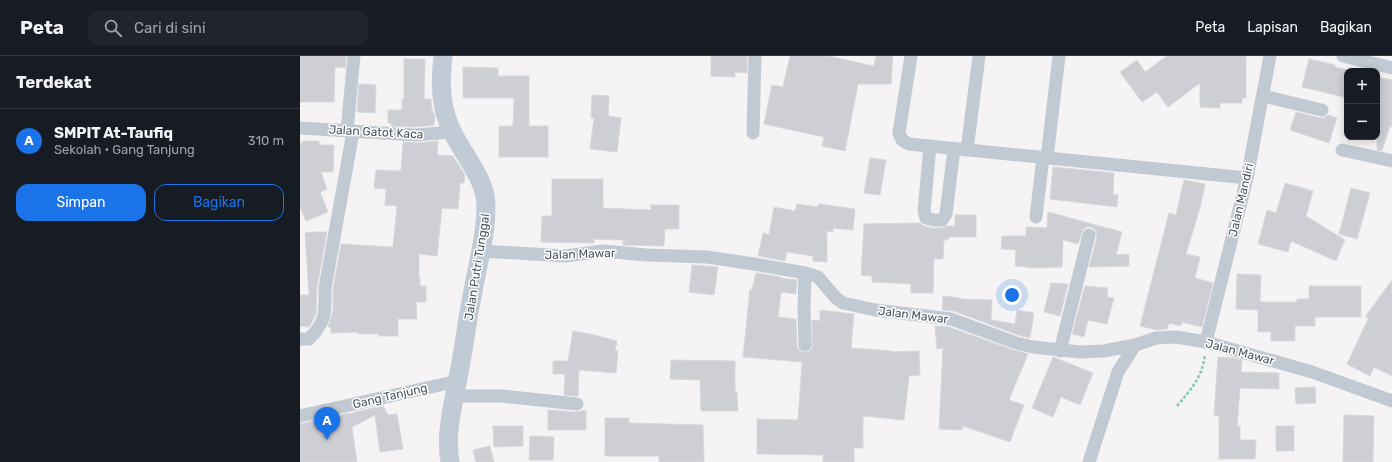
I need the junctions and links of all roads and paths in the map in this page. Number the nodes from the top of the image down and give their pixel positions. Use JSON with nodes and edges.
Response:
{"nodes":[{"id":1,"x":354,"y":56,"type":"edge"},
{"id":2,"x":443,"y":56,"type":"edge"},
{"id":3,"x":755,"y":56,"type":"edge"},
{"id":4,"x":911,"y":56,"type":"edge"},
{"id":5,"x":979,"y":56,"type":"edge"},
{"id":6,"x":1059,"y":56,"type":"edge"},
{"id":7,"x":1270,"y":56,"type":"edge"},
{"id":8,"x":1343,"y":56,"type":"edge"},
{"id":9,"x":1392,"y":68,"type":"edge"},
{"id":10,"x":1263,"y":96,"type":"junction"},
{"id":11,"x":1322,"y":110,"type":"dead end"},
{"id":12,"x":300,"y":128,"type":"edge"},
{"id":13,"x":350,"y":132,"type":"junction"},
{"id":14,"x":452,"y":132,"type":"junction"},
{"id":15,"x":753,"y":134,"type":"dead end"},
{"id":16,"x":930,"y":146,"type":"junction"},
{"id":17,"x":960,"y":149,"type":"junction"},
{"id":18,"x":1342,"y":150,"type":"dead end"},
{"id":19,"x":1045,"y":158,"type":"junction"},
{"id":20,"x":1392,"y":161,"type":"edge"},
{"id":21,"x":1247,"y":178,"type":"junction"},
{"id":22,"x":1036,"y":217,"type":"dead end"},
{"id":23,"x":1089,"y":235,"type":"dead end"},
{"id":24,"x":481,"y":251,"type":"junction"},
{"id":25,"x":805,"y":273,"type":"junction"},
{"id":26,"x":300,"y":339,"type":"edge"},
{"id":27,"x":1206,"y":342,"type":"junction"},
{"id":28,"x":804,"y":345,"type":"dead end"},
{"id":29,"x":1135,"y":345,"type":"junction"},
{"id":30,"x":1060,"y":351,"type":"junction"},
{"id":31,"x":456,"y":388,"type":"junction"},
{"id":32,"x":1392,"y":401,"type":"edge"},
{"id":33,"x":577,"y":404,"type":"dead end"},
{"id":34,"x":1177,"y":406,"type":"dead end"},
{"id":35,"x":300,"y":416,"type":"edge"},
{"id":36,"x":450,"y":462,"type":"edge"},
{"id":37,"x":1089,"y":462,"type":"edge"}],
"edges":[{"from":1,"to":13,"type":"street"},
{"from":2,"to":14,"type":"street","name":"Jalan Putri Tunggal"},
{"from":3,"to":15,"type":"street"},
{"from":4,"to":16,"type":"street"},
{"from":5,"to":17,"type":"street"},
{"from":6,"to":19,"type":"street"},
{"from":7,"to":10,"type":"street","name":"Jalan Mandiri"},
{"from":8,"to":9,"type":"street"},
{"from":10,"to":11,"type":"street"},
{"from":10,"to":21,"type":"street","name":"Jalan Mandiri"},
{"from":12,"to":13,"type":"street","name":"Jalan Gatot Kaca"},
{"from":13,"to":14,"type":"street","name":"Jalan Gatot Kaca"},
{"from":13,"to":26,"type":"street"},
{"from":14,"to":24,"type":"street","name":"Jalan Putri Tunggal"},
{"from":16,"to":17,"type":"street"},
{"from":16,"to":17,"type":"street"},
{"from":17,"to":19,"type":"street"},
{"from":18,"to":20,"type":"street"},
{"from":19,"to":21,"type":"street"},
{"from":19,"to":22,"type":"street"},
{"from":21,"to":27,"type":"street","name":"Jalan Mandiri"},
{"from":23,"to":30,"type":"street"},
{"from":24,"to":25,"type":"street","name":"Jalan Mawar"},
{"from":24,"to":31,"type":"street","name":"Jalan Putri Tunggal"},
{"from":25,"to":28,"type":"street"},
{"from":25,"to":30,"type":"street","name":"Jalan Mawar"},
{"from":27,"to":29,"type":"street","name":"Jalan Mawar"},
{"from":27,"to":32,"type":"street","name":"Jalan Mawar"},
{"from":27,"to":34,"type":"path"},
{"from":29,"to":30,"type":"street","name":"Jalan Mawar"},
{"from":29,"to":37,"type":"street"},
{"from":31,"to":33,"type":"street","name":"Gang Tanjung"},
{"from":31,"to":35,"type":"street","name":"Gang Tanjung"},
{"from":31,"to":36,"type":"street","name":"Jalan Putri Tunggal"}]}
